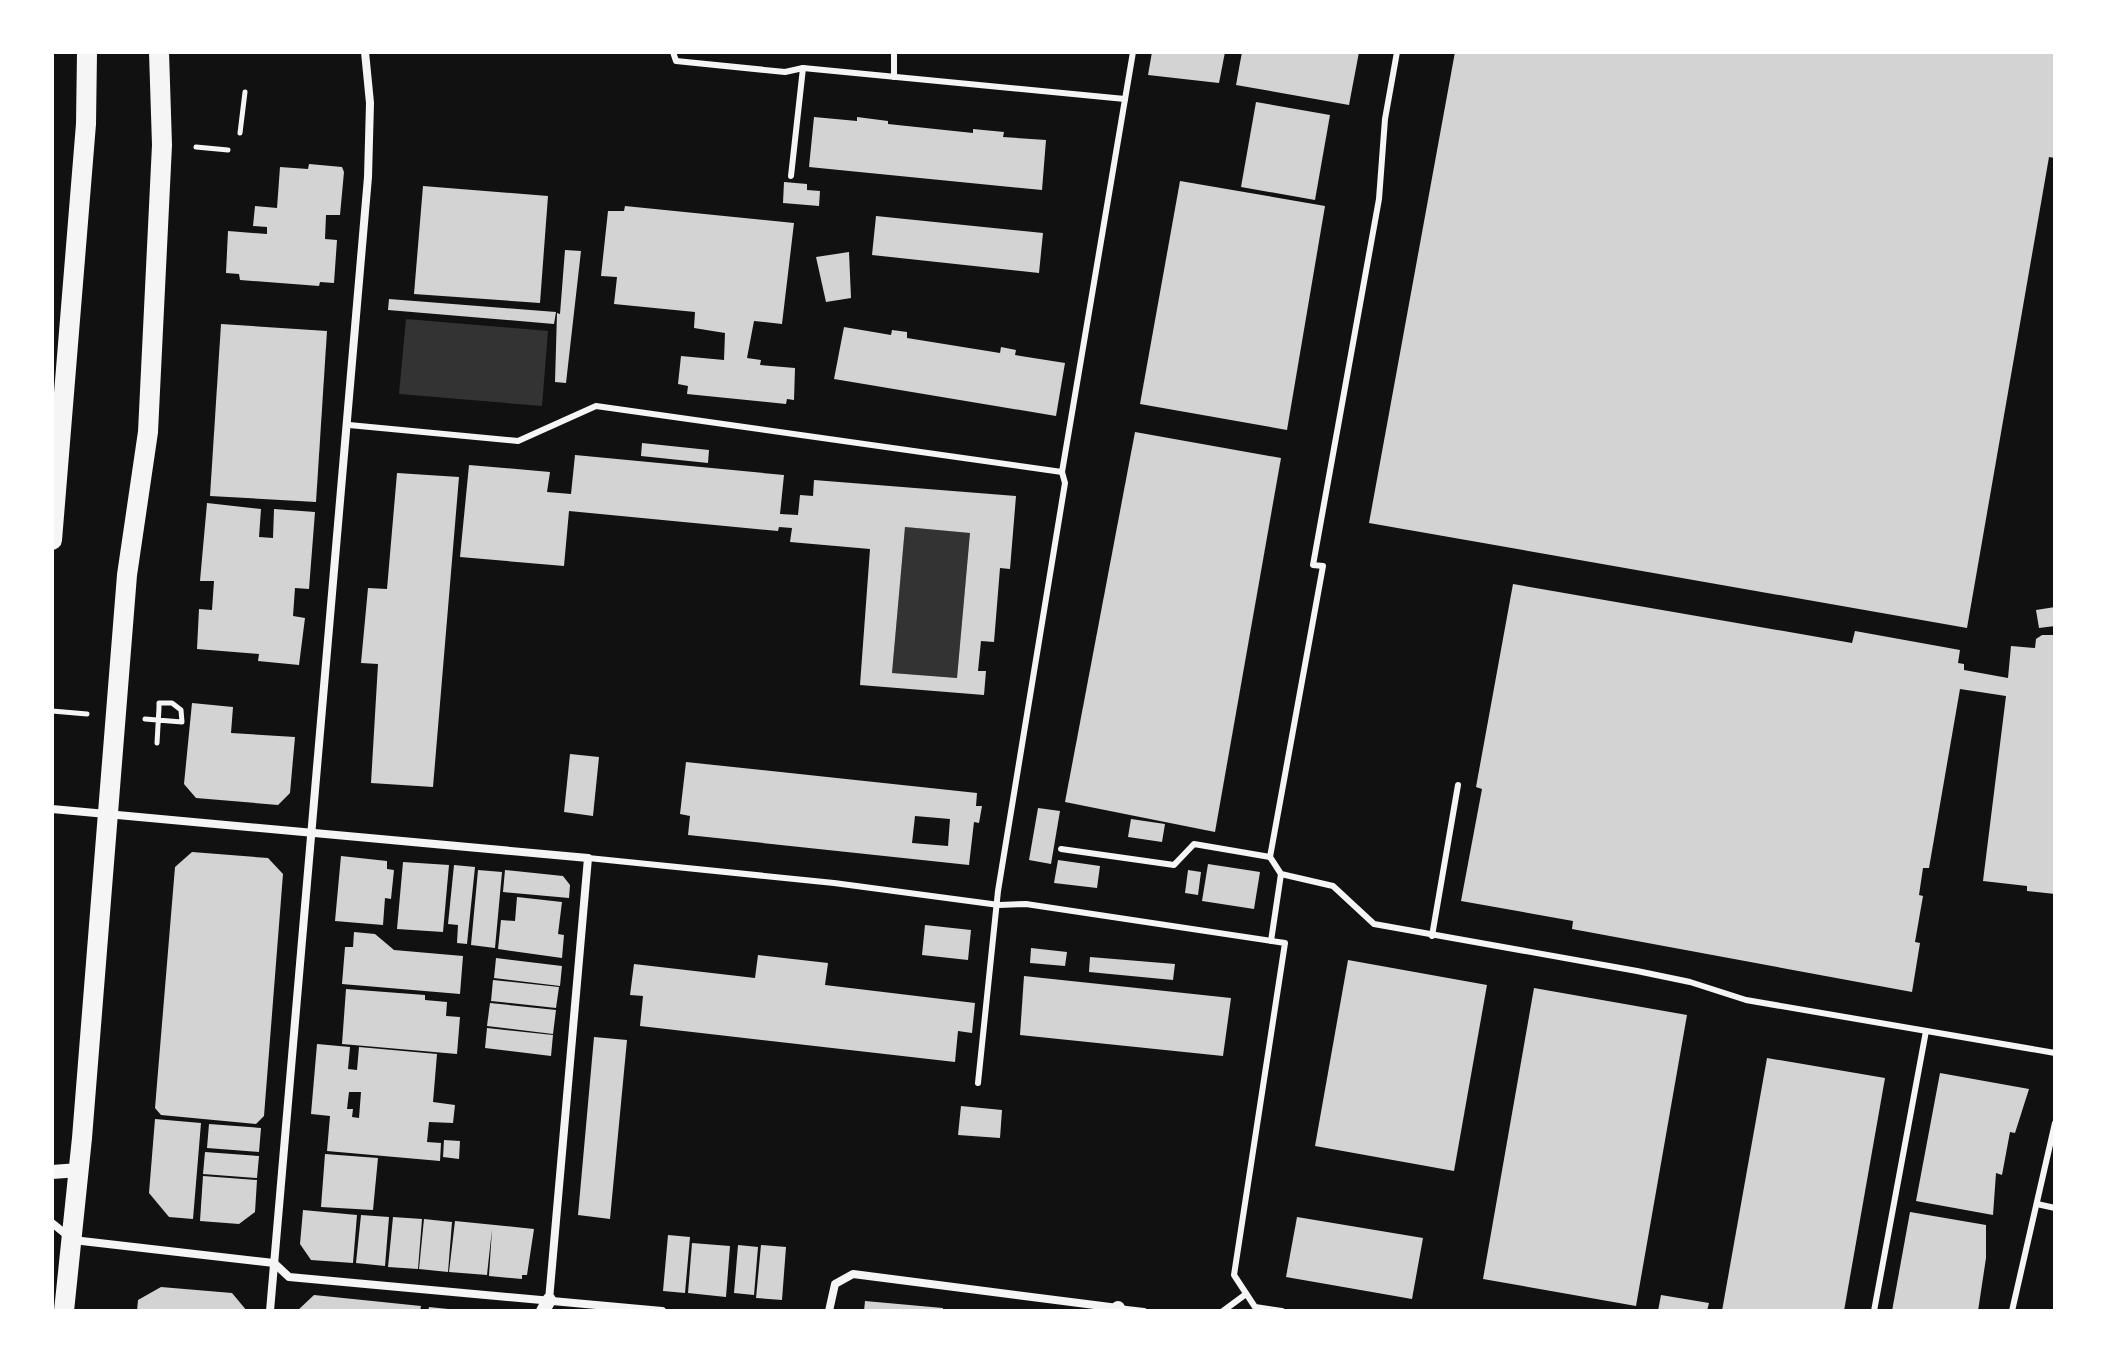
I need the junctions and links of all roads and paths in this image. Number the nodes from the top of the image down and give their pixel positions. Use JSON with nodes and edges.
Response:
{"nodes":[{"id":1,"x":87,"y":52,"type":"edge"},
{"id":2,"x":159,"y":52,"type":"edge"},
{"id":3,"x":365,"y":52,"type":"edge"},
{"id":4,"x":673,"y":52,"type":"edge"},
{"id":5,"x":894,"y":52,"type":"edge"},
{"id":6,"x":1133,"y":52,"type":"edge"},
{"id":7,"x":1397,"y":52,"type":"edge"},
{"id":8,"x":803,"y":68,"type":"junction"},
{"id":9,"x":894,"y":77,"type":"junction"},
{"id":10,"x":245,"y":92,"type":"dead end"},
{"id":11,"x":1125,"y":99,"type":"junction"},
{"id":12,"x":240,"y":133,"type":"dead end"},
{"id":13,"x":196,"y":147,"type":"dead end"},
{"id":14,"x":228,"y":150,"type":"dead end"},
{"id":15,"x":791,"y":176,"type":"dead end"},
{"id":16,"x":349,"y":425,"type":"junction"},
{"id":17,"x":56,"y":449,"type":"edge"},
{"id":18,"x":1062,"y":472,"type":"junction"},
{"id":19,"x":52,"y":540,"type":"edge"},
{"id":20,"x":182,"y":719,"type":"dead end"},
{"id":21,"x":157,"y":743,"type":"dead end"},
{"id":22,"x":1458,"y":785,"type":"dead end"},
{"id":23,"x":52,"y":809,"type":"edge"},
{"id":24,"x":108,"y":816,"type":"junction"},
{"id":25,"x":314,"y":833,"type":"junction"},
{"id":26,"x":1061,"y":849,"type":"dead end"},
{"id":27,"x":1270,"y":857,"type":"junction"},
{"id":28,"x":588,"y":858,"type":"junction"},
{"id":29,"x":1281,"y":874,"type":"junction"},
{"id":30,"x":999,"y":905,"type":"junction"},
{"id":31,"x":1432,"y":936,"type":"junction"},
{"id":32,"x":1271,"y":941,"type":"junction"},
{"id":33,"x":1926,"y":1031,"type":"junction"},
{"id":34,"x":2055,"y":1053,"type":"edge"},
{"id":35,"x":978,"y":1083,"type":"dead end"},
{"id":36,"x":2055,"y":1123,"type":"edge"},
{"id":37,"x":79,"y":1170,"type":"junction"},
{"id":38,"x":52,"y":1172,"type":"edge"},
{"id":39,"x":2037,"y":1204,"type":"junction"},
{"id":40,"x":2055,"y":1208,"type":"edge"},
{"id":41,"x":52,"y":1223,"type":"edge"},
{"id":42,"x":73,"y":1240,"type":"junction"},
{"id":43,"x":274,"y":1263,"type":"junction"},
{"id":44,"x":1246,"y":1294,"type":"junction"},
{"id":45,"x":546,"y":1306,"type":"edge"},
{"id":46,"x":1118,"y":1310,"type":"edge"},
{"id":47,"x":64,"y":1311,"type":"edge"},
{"id":48,"x":270,"y":1311,"type":"edge"},
{"id":49,"x":662,"y":1311,"type":"edge"},
{"id":50,"x":829,"y":1311,"type":"edge"},
{"id":51,"x":1144,"y":1311,"type":"edge"},
{"id":52,"x":1223,"y":1311,"type":"edge"},
{"id":53,"x":1282,"y":1311,"type":"edge"},
{"id":54,"x":1874,"y":1311,"type":"edge"},
{"id":55,"x":2012,"y":1311,"type":"edge"}],
"edges":[{"from":1,"to":17,"type":"main road"},
{"from":2,"to":24,"type":"main road"},
{"from":3,"to":16,"type":"street"},
{"from":4,"to":8,"type":"lane"},
{"from":5,"to":9,"type":"lane"},
{"from":6,"to":11,"type":"lane"},
{"from":7,"to":27,"type":"lane"},
{"from":8,"to":9,"type":"lane"},
{"from":8,"to":15,"type":"lane"},
{"from":9,"to":11,"type":"lane"},
{"from":10,"to":12,"type":"path"},
{"from":11,"to":18,"type":"lane"},
{"from":13,"to":14,"type":"path"},
{"from":16,"to":18,"type":"lane"},
{"from":16,"to":25,"type":"street"},
{"from":17,"to":19,"type":"main road"},
{"from":18,"to":30,"type":"lane"},
{"from":20,"to":21,"type":"path"},
{"from":22,"to":31,"type":"lane"},
{"from":23,"to":24,"type":"street"},
{"from":24,"to":25,"type":"street"},
{"from":24,"to":37,"type":"main road"},
{"from":25,"to":28,"type":"street"},
{"from":25,"to":43,"type":"street"},
{"from":26,"to":27,"type":"lane"},
{"from":27,"to":29,"type":"lane"},
{"from":28,"to":30,"type":"lane"},
{"from":28,"to":45,"type":"street"},
{"from":29,"to":31,"type":"lane"},
{"from":29,"to":32,"type":"lane"},
{"from":30,"to":32,"type":"lane"},
{"from":30,"to":35,"type":"lane"},
{"from":31,"to":33,"type":"lane"},
{"from":32,"to":44,"type":"lane"},
{"from":33,"to":34,"type":"lane"},
{"from":33,"to":54,"type":"lane"},
{"from":36,"to":39,"type":"lane"},
{"from":37,"to":38,"type":"street"},
{"from":37,"to":42,"type":"main road"},
{"from":39,"to":40,"type":"lane"},
{"from":39,"to":55,"type":"lane"},
{"from":41,"to":42,"type":"street"},
{"from":42,"to":43,"type":"street"},
{"from":42,"to":47,"type":"main road"},
{"from":43,"to":45,"type":"street"},
{"from":43,"to":48,"type":"street"},
{"from":44,"to":52,"type":"lane"},
{"from":44,"to":53,"type":"lane"},
{"from":45,"to":49,"type":"street"},
{"from":46,"to":50,"type":"street"},
{"from":46,"to":51,"type":"lane"}]}
